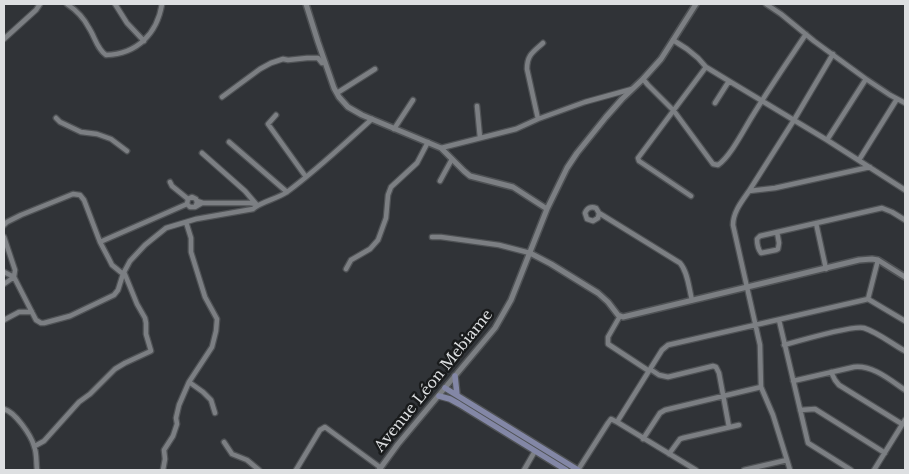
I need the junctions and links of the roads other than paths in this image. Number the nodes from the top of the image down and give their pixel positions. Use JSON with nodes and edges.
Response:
{"nodes":[{"id":1,"x":40,"y":4,"type":"edge"},
{"id":2,"x":67,"y":4,"type":"edge"},
{"id":3,"x":115,"y":4,"type":"edge"},
{"id":4,"x":162,"y":4,"type":"edge"},
{"id":5,"x":306,"y":4,"type":"edge"},
{"id":6,"x":696,"y":4,"type":"edge"},
{"id":7,"x":766,"y":4,"type":"edge"},
{"id":8,"x":806,"y":34,"type":"junction"},
{"id":9,"x":4,"y":39,"type":"edge"},
{"id":10,"x":673,"y":40,"type":"junction"},
{"id":11,"x":144,"y":41,"type":"junction"},
{"id":12,"x":542,"y":43,"type":"dead end"},
{"id":13,"x":833,"y":54,"type":"junction"},
{"id":14,"x":325,"y":62,"type":"junction"},
{"id":15,"x":706,"y":67,"type":"junction"},
{"id":16,"x":374,"y":69,"type":"dead end"},
{"id":17,"x":643,"y":79,"type":"junction"},
{"id":18,"x":866,"y":79,"type":"junction"},
{"id":19,"x":728,"y":81,"type":"junction"},
{"id":20,"x":632,"y":89,"type":"junction"},
{"id":21,"x":337,"y":93,"type":"junction"},
{"id":22,"x":222,"y":97,"type":"dead end"},
{"id":23,"x":897,"y":99,"type":"junction"},
{"id":24,"x":413,"y":100,"type":"dead end"},
{"id":25,"x":762,"y":100,"type":"junction"},
{"id":26,"x":714,"y":102,"type":"dead end"},
{"id":27,"x":905,"y":103,"type":"edge"},
{"id":28,"x":476,"y":106,"type":"dead end"},
{"id":29,"x":674,"y":111,"type":"junction"},
{"id":30,"x":276,"y":115,"type":"dead end"},
{"id":31,"x":56,"y":118,"type":"dead end"},
{"id":32,"x":538,"y":119,"type":"junction"},
{"id":33,"x":372,"y":120,"type":"junction"},
{"id":34,"x":794,"y":120,"type":"junction"},
{"id":35,"x":394,"y":129,"type":"junction"},
{"id":36,"x":480,"y":138,"type":"junction"},
{"id":37,"x":827,"y":140,"type":"junction"},
{"id":38,"x":229,"y":142,"type":"dead end"},
{"id":39,"x":428,"y":142,"type":"junction"},
{"id":40,"x":441,"y":148,"type":"junction"},
{"id":41,"x":127,"y":151,"type":"dead end"},
{"id":42,"x":202,"y":153,"type":"dead end"},
{"id":43,"x":452,"y":159,"type":"junction"},
{"id":44,"x":859,"y":160,"type":"junction"},
{"id":45,"x":870,"y":167,"type":"junction"},
{"id":46,"x":306,"y":177,"type":"junction"},
{"id":47,"x":440,"y":181,"type":"dead end"},
{"id":48,"x":170,"y":182,"type":"dead end"},
{"id":49,"x":749,"y":190,"type":"junction"},
{"id":50,"x":905,"y":190,"type":"edge"},
{"id":51,"x":287,"y":192,"type":"junction"},
{"id":52,"x":691,"y":196,"type":"dead end"},
{"id":53,"x":187,"y":202,"type":"junction"},
{"id":54,"x":196,"y":203,"type":"junction"},
{"id":55,"x":257,"y":205,"type":"junction"},
{"id":56,"x":547,"y":209,"type":"junction"},
{"id":57,"x":600,"y":213,"type":"dead end"},
{"id":58,"x":905,"y":220,"type":"edge"},
{"id":59,"x":186,"y":222,"type":"junction"},
{"id":60,"x":816,"y":223,"type":"junction"},
{"id":61,"x":4,"y":225,"type":"edge"},
{"id":62,"x":777,"y":232,"type":"junction"},
{"id":63,"x":4,"y":237,"type":"edge"},
{"id":64,"x":432,"y":237,"type":"dead end"},
{"id":65,"x":100,"y":242,"type":"junction"},
{"id":66,"x":530,"y":253,"type":"junction"},
{"id":67,"x":878,"y":260,"type":"junction"},
{"id":68,"x":826,"y":268,"type":"junction"},
{"id":69,"x":346,"y":269,"type":"dead end"},
{"id":70,"x":4,"y":272,"type":"edge"},
{"id":71,"x":124,"y":273,"type":"junction"},
{"id":72,"x":905,"y":276,"type":"edge"},
{"id":73,"x":14,"y":277,"type":"junction"},
{"id":74,"x":4,"y":284,"type":"edge"},
{"id":75,"x":747,"y":287,"type":"junction"},
{"id":76,"x":692,"y":300,"type":"junction"},
{"id":77,"x":868,"y":300,"type":"junction"},
{"id":78,"x":32,"y":312,"type":"junction"},
{"id":79,"x":620,"y":316,"type":"junction"},
{"id":80,"x":4,"y":320,"type":"edge"},
{"id":81,"x":779,"y":320,"type":"junction"},
{"id":82,"x":905,"y":321,"type":"edge"},
{"id":83,"x":755,"y":325,"type":"junction"},
{"id":84,"x":784,"y":345,"type":"junction"},
{"id":85,"x":905,"y":351,"type":"edge"},
{"id":86,"x":649,"y":370,"type":"junction"},
{"id":87,"x":831,"y":372,"type":"junction"},
{"id":88,"x":455,"y":376,"type":"junction"},
{"id":89,"x":793,"y":381,"type":"junction"},
{"id":90,"x":189,"y":382,"type":"junction"},
{"id":91,"x":761,"y":387,"type":"junction"},
{"id":92,"x":445,"y":388,"type":"junction"},
{"id":93,"x":905,"y":390,"type":"edge"},
{"id":94,"x":457,"y":395,"type":"junction"},
{"id":95,"x":439,"y":396,"type":"junction"},
{"id":96,"x":723,"y":396,"type":"junction"},
{"id":97,"x":4,"y":408,"type":"edge"},
{"id":98,"x":800,"y":410,"type":"junction"},
{"id":99,"x":215,"y":413,"type":"dead end"},
{"id":100,"x":617,"y":422,"type":"junction"},
{"id":101,"x":904,"y":422,"type":"edge"},
{"id":102,"x":739,"y":425,"type":"dead end"},
{"id":103,"x":729,"y":427,"type":"junction"},
{"id":104,"x":644,"y":439,"type":"junction"},
{"id":105,"x":224,"y":442,"type":"dead end"},
{"id":106,"x":35,"y":446,"type":"junction"},
{"id":107,"x":535,"y":451,"type":"junction"},
{"id":108,"x":885,"y":453,"type":"junction"},
{"id":109,"x":669,"y":454,"type":"junction"},
{"id":110,"x":787,"y":460,"type":"junction"},
{"id":111,"x":380,"y":469,"type":"edge"},
{"id":112,"x":37,"y":470,"type":"edge"},
{"id":113,"x":163,"y":470,"type":"edge"},
{"id":114,"x":259,"y":470,"type":"edge"},
{"id":115,"x":296,"y":470,"type":"edge"},
{"id":116,"x":524,"y":470,"type":"edge"},
{"id":117,"x":566,"y":470,"type":"edge"},
{"id":118,"x":578,"y":470,"type":"edge"},
{"id":119,"x":696,"y":470,"type":"edge"},
{"id":120,"x":744,"y":470,"type":"edge"},
{"id":121,"x":790,"y":470,"type":"edge"},
{"id":122,"x":851,"y":470,"type":"edge"},
{"id":123,"x":874,"y":470,"type":"edge"}],
"edges":[{"from":1,"to":9,"type":"street"},
{"from":2,"to":11,"type":"street"},
{"from":3,"to":11,"type":"street"},
{"from":4,"to":11,"type":"street"},
{"from":5,"to":14,"type":"street"},
{"from":6,"to":10,"type":"street","name":"Avenue Léon Mebiame"},
{"from":7,"to":8,"type":"street"},
{"from":8,"to":13,"type":"street"},
{"from":8,"to":25,"type":"street"},
{"from":10,"to":15,"type":"street"},
{"from":10,"to":17,"type":"street","name":"Avenue Léon Mebiame"},
{"from":12,"to":32,"type":"street"},
{"from":13,"to":18,"type":"street"},
{"from":13,"to":34,"type":"street"},
{"from":14,"to":21,"type":"street"},
{"from":14,"to":22,"type":"street"},
{"from":15,"to":19,"type":"street"},
{"from":15,"to":29,"type":"street"},
{"from":16,"to":21,"type":"street"},
{"from":17,"to":20,"type":"street","name":"Avenue Léon Mebiame"},
{"from":17,"to":29,"type":"street"},
{"from":18,"to":23,"type":"street"},
{"from":18,"to":37,"type":"street"},
{"from":19,"to":25,"type":"street"},
{"from":19,"to":26,"type":"street"},
{"from":20,"to":32,"type":"street"},
{"from":20,"to":56,"type":"street","name":"Avenue Léon Mebiame"},
{"from":21,"to":33,"type":"street"},
{"from":23,"to":27,"type":"street"},
{"from":23,"to":44,"type":"street"},
{"from":24,"to":35,"type":"street"},
{"from":25,"to":29,"type":"street"},
{"from":25,"to":34,"type":"street"},
{"from":28,"to":36,"type":"street"},
{"from":29,"to":52,"type":"street"},
{"from":30,"to":46,"type":"street"},
{"from":31,"to":41,"type":"street"},
{"from":32,"to":36,"type":"street"},
{"from":33,"to":35,"type":"street"},
{"from":33,"to":46,"type":"street"},
{"from":34,"to":37,"type":"street"},
{"from":34,"to":49,"type":"street"},
{"from":35,"to":39,"type":"street"},
{"from":36,"to":40,"type":"street"},
{"from":37,"to":44,"type":"street"},
{"from":38,"to":51,"type":"street"},
{"from":39,"to":40,"type":"street"},
{"from":39,"to":69,"type":"street"},
{"from":40,"to":43,"type":"street"},
{"from":42,"to":55,"type":"street"},
{"from":43,"to":47,"type":"street"},
{"from":43,"to":56,"type":"street"},
{"from":44,"to":45,"type":"street"},
{"from":45,"to":49,"type":"street"},
{"from":45,"to":50,"type":"street"},
{"from":46,"to":51,"type":"street"},
{"from":48,"to":53,"type":"street"},
{"from":49,"to":75,"type":"street"},
{"from":51,"to":55,"type":"street"},
{"from":53,"to":54,"type":"street"},
{"from":53,"to":54,"type":"street"},
{"from":53,"to":65,"type":"street"},
{"from":54,"to":55,"type":"street"},
{"from":55,"to":59,"type":"street"},
{"from":56,"to":66,"type":"street","name":"Avenue Léon Mebiame"},
{"from":57,"to":76,"type":"street"},
{"from":58,"to":60,"type":"street"},
{"from":59,"to":71,"type":"street"},
{"from":59,"to":90,"type":"street"},
{"from":60,"to":62,"type":"street"},
{"from":60,"to":68,"type":"street"},
{"from":61,"to":65,"type":"street"},
{"from":62,"to":62,"type":"street"},
{"from":63,"to":73,"type":"street"},
{"from":64,"to":66,"type":"street"},
{"from":65,"to":71,"type":"street"},
{"from":66,"to":79,"type":"street"},
{"from":66,"to":88,"type":"street","name":"Avenue Léon Mebiame"},
{"from":67,"to":68,"type":"street"},
{"from":67,"to":72,"type":"street"},
{"from":67,"to":77,"type":"street"},
{"from":68,"to":75,"type":"street"},
{"from":70,"to":73,"type":"street"},
{"from":71,"to":78,"type":"street"},
{"from":71,"to":106,"type":"street"},
{"from":73,"to":74,"type":"street"},
{"from":73,"to":78,"type":"street"},
{"from":75,"to":76,"type":"street"},
{"from":75,"to":83,"type":"street"},
{"from":76,"to":79,"type":"street"},
{"from":77,"to":81,"type":"street"},
{"from":77,"to":82,"type":"street"},
{"from":78,"to":80,"type":"street"},
{"from":79,"to":86,"type":"street"},
{"from":81,"to":83,"type":"street"},
{"from":81,"to":84,"type":"street"},
{"from":83,"to":86,"type":"street"},
{"from":83,"to":91,"type":"street"},
{"from":84,"to":85,"type":"street"},
{"from":84,"to":89,"type":"street"},
{"from":86,"to":96,"type":"street"},
{"from":86,"to":100,"type":"street"},
{"from":87,"to":89,"type":"street"},
{"from":87,"to":93,"type":"street"},
{"from":87,"to":101,"type":"street"},
{"from":88,"to":92,"type":"street","name":"Avenue Léon Mebiame"},
{"from":88,"to":94,"type":"main road"},
{"from":89,"to":98,"type":"street"},
{"from":90,"to":99,"type":"street"},
{"from":90,"to":113,"type":"street"},
{"from":91,"to":96,"type":"street"},
{"from":91,"to":110,"type":"street"},
{"from":92,"to":94,"type":"main road"},
{"from":92,"to":95,"type":"street","name":"Avenue Léon Mebiame"},
{"from":94,"to":118,"type":"main road"},
{"from":95,"to":107,"type":"main road"},
{"from":95,"to":111,"type":"street","name":"Avenue Léon Mebiame"},
{"from":96,"to":103,"type":"street"},
{"from":96,"to":104,"type":"street"},
{"from":97,"to":106,"type":"street"},
{"from":98,"to":108,"type":"street"},
{"from":98,"to":122,"type":"street"},
{"from":100,"to":104,"type":"street"},
{"from":100,"to":118,"type":"street"},
{"from":101,"to":108,"type":"street"},
{"from":102,"to":103,"type":"street"},
{"from":103,"to":109,"type":"street"},
{"from":104,"to":109,"type":"street"},
{"from":105,"to":114,"type":"street"},
{"from":106,"to":112,"type":"street"},
{"from":107,"to":116,"type":"street"},
{"from":107,"to":117,"type":"main road"},
{"from":108,"to":123,"type":"street"},
{"from":109,"to":119,"type":"street"},
{"from":110,"to":120,"type":"street"},
{"from":110,"to":121,"type":"street"},
{"from":111,"to":115,"type":"street"}]}
